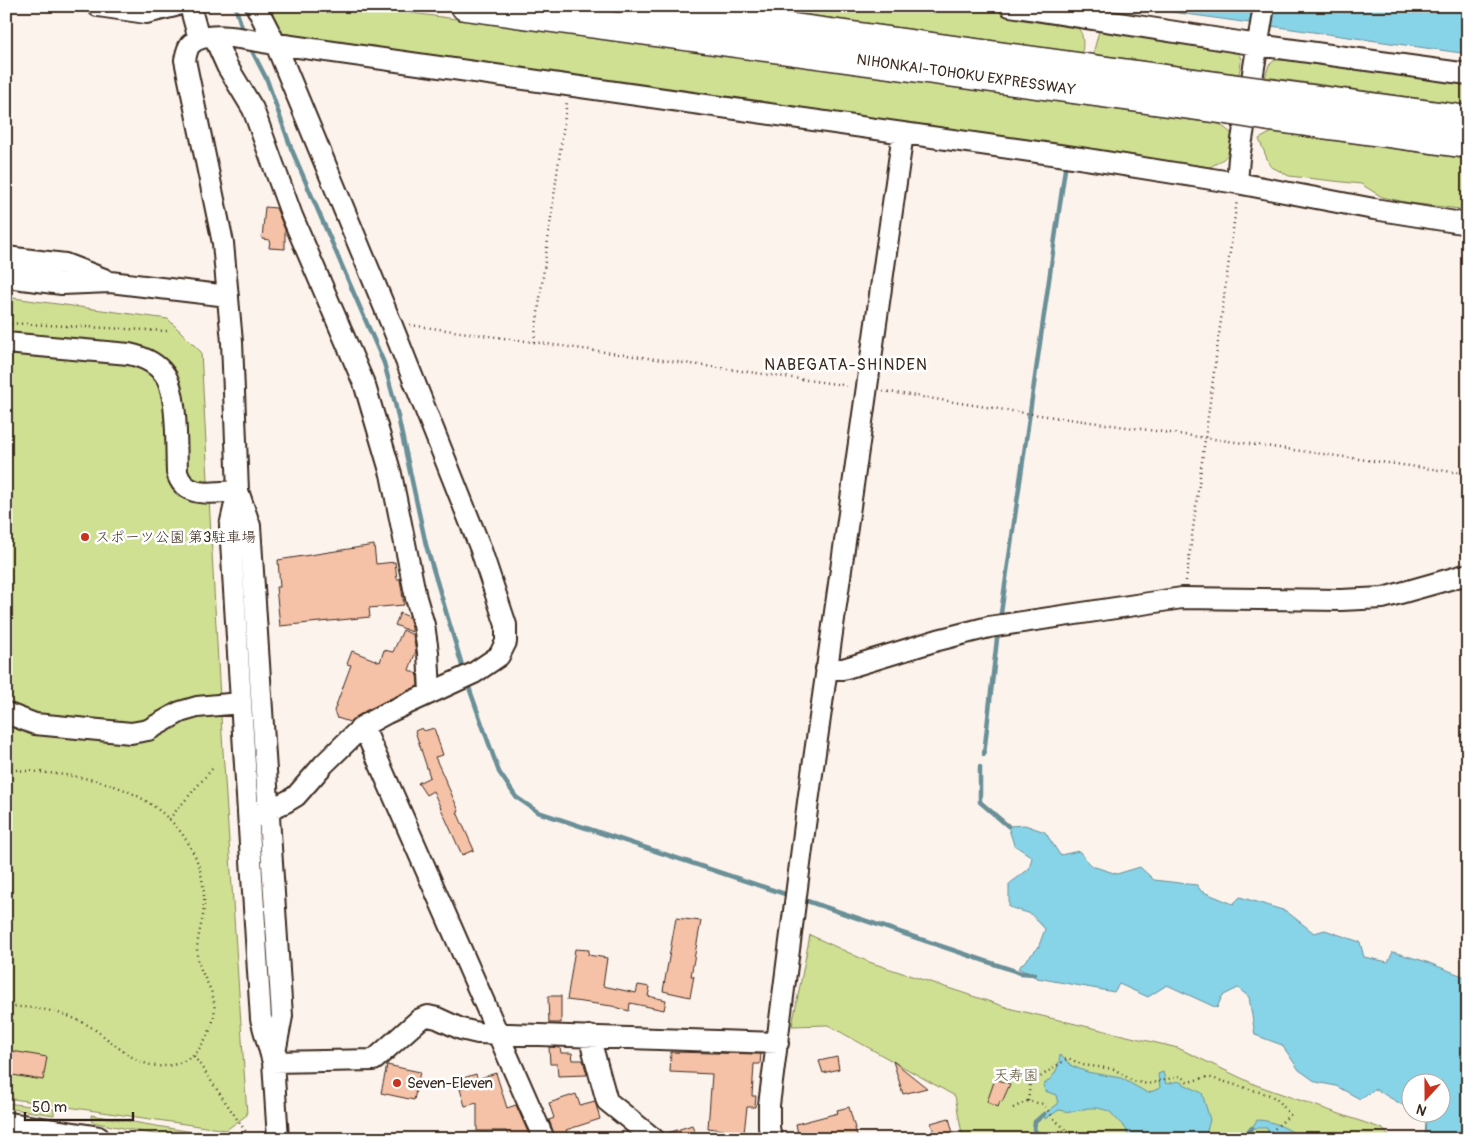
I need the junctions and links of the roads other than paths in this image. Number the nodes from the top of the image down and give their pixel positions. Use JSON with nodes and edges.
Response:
{"nodes":[{"id":1,"x":98,"y":6,"type":"edge"},
{"id":2,"x":175,"y":6,"type":"edge"},
{"id":3,"x":190,"y":6,"type":"edge"},
{"id":4,"x":256,"y":6,"type":"edge"},
{"id":5,"x":465,"y":6,"type":"edge"},
{"id":6,"x":632,"y":6,"type":"edge"},
{"id":7,"x":1010,"y":6,"type":"edge"},
{"id":8,"x":1264,"y":6,"type":"edge"},
{"id":9,"x":212,"y":38,"type":"junction"},
{"id":10,"x":1259,"y":39,"type":"junction"},
{"id":11,"x":269,"y":43,"type":"junction"},
{"id":12,"x":1468,"y":74,"type":"edge"},
{"id":13,"x":1229,"y":99,"type":"junction"},
{"id":14,"x":1273,"y":106,"type":"junction"},
{"id":15,"x":1468,"y":120,"type":"edge"},
{"id":16,"x":903,"y":133,"type":"junction"},
{"id":17,"x":1468,"y":144,"type":"edge"},
{"id":18,"x":1237,"y":183,"type":"junction"},
{"id":19,"x":1468,"y":224,"type":"edge"},
{"id":20,"x":6,"y":257,"type":"edge"},
{"id":21,"x":6,"y":277,"type":"edge"},
{"id":22,"x":110,"y":282,"type":"junction"},
{"id":23,"x":228,"y":296,"type":"junction"},
{"id":24,"x":6,"y":343,"type":"edge"},
{"id":25,"x":238,"y":491,"type":"junction"},
{"id":26,"x":1468,"y":574,"type":"edge"},
{"id":27,"x":826,"y":669,"type":"junction"},
{"id":28,"x":433,"y":691,"type":"junction"},
{"id":29,"x":240,"y":703,"type":"junction"},
{"id":30,"x":6,"y":713,"type":"edge"},
{"id":31,"x":363,"y":726,"type":"junction"},
{"id":32,"x":268,"y":810,"type":"junction"},
{"id":33,"x":249,"y":818,"type":"junction"},
{"id":34,"x":498,"y":1033,"type":"junction"},
{"id":35,"x":589,"y":1036,"type":"junction"},
{"id":36,"x":778,"y":1043,"type":"junction"},
{"id":37,"x":273,"y":1062,"type":"junction"},
{"id":38,"x":6,"y":1125,"type":"edge"},
{"id":39,"x":97,"y":1139,"type":"edge"},
{"id":40,"x":278,"y":1139,"type":"edge"},
{"id":41,"x":544,"y":1139,"type":"edge"},
{"id":42,"x":654,"y":1139,"type":"edge"},
{"id":43,"x":771,"y":1139,"type":"edge"}],
"edges":[{"from":1,"to":2,"type":"street"},
{"from":3,"to":9,"type":"street"},
{"from":4,"to":11,"type":"street"},
{"from":5,"to":13,"type":"highway","name":"NIHONKAI-TOHOKU EXPRESSWAY"},
{"from":6,"to":13,"type":"highway","name":"NIHONKAI-TOHOKU EXPRESSWAY"},
{"from":7,"to":10,"type":"street"},
{"from":8,"to":10,"type":"street"},
{"from":9,"to":11,"type":"street"},
{"from":9,"to":23,"type":"street"},
{"from":9,"to":28,"type":"street"},
{"from":10,"to":12,"type":"street"},
{"from":10,"to":18,"type":"street"},
{"from":11,"to":16,"type":"street"},
{"from":11,"to":28,"type":"street"},
{"from":13,"to":14,"type":"highway","name":"NIHONKAI-TOHOKU EXPRESSWAY","bridge":true},
{"from":14,"to":15,"type":"highway","name":"NIHONKAI-TOHOKU EXPRESSWAY"},
{"from":14,"to":17,"type":"highway","name":"NIHONKAI-TOHOKU EXPRESSWAY"},
{"from":16,"to":18,"type":"street"},
{"from":16,"to":27,"type":"street"},
{"from":18,"to":19,"type":"street"},
{"from":20,"to":22,"type":"street"},
{"from":21,"to":22,"type":"street"},
{"from":22,"to":23,"type":"street"},
{"from":23,"to":25,"type":"street"},
{"from":24,"to":25,"type":"street"},
{"from":25,"to":29,"type":"street"},
{"from":25,"to":32,"type":"street"},
{"from":26,"to":27,"type":"street"},
{"from":27,"to":36,"type":"street"},
{"from":28,"to":31,"type":"street"},
{"from":29,"to":30,"type":"street"},
{"from":29,"to":33,"type":"street"},
{"from":31,"to":32,"type":"street"},
{"from":31,"to":34,"type":"street"},
{"from":32,"to":33,"type":"street"},
{"from":32,"to":37,"type":"street"},
{"from":33,"to":37,"type":"street"},
{"from":34,"to":35,"type":"street"},
{"from":34,"to":37,"type":"street"},
{"from":34,"to":41,"type":"street"},
{"from":35,"to":36,"type":"street"},
{"from":35,"to":42,"type":"street"},
{"from":36,"to":43,"type":"street"},
{"from":37,"to":40,"type":"street"},
{"from":38,"to":39,"type":"main road"}]}
